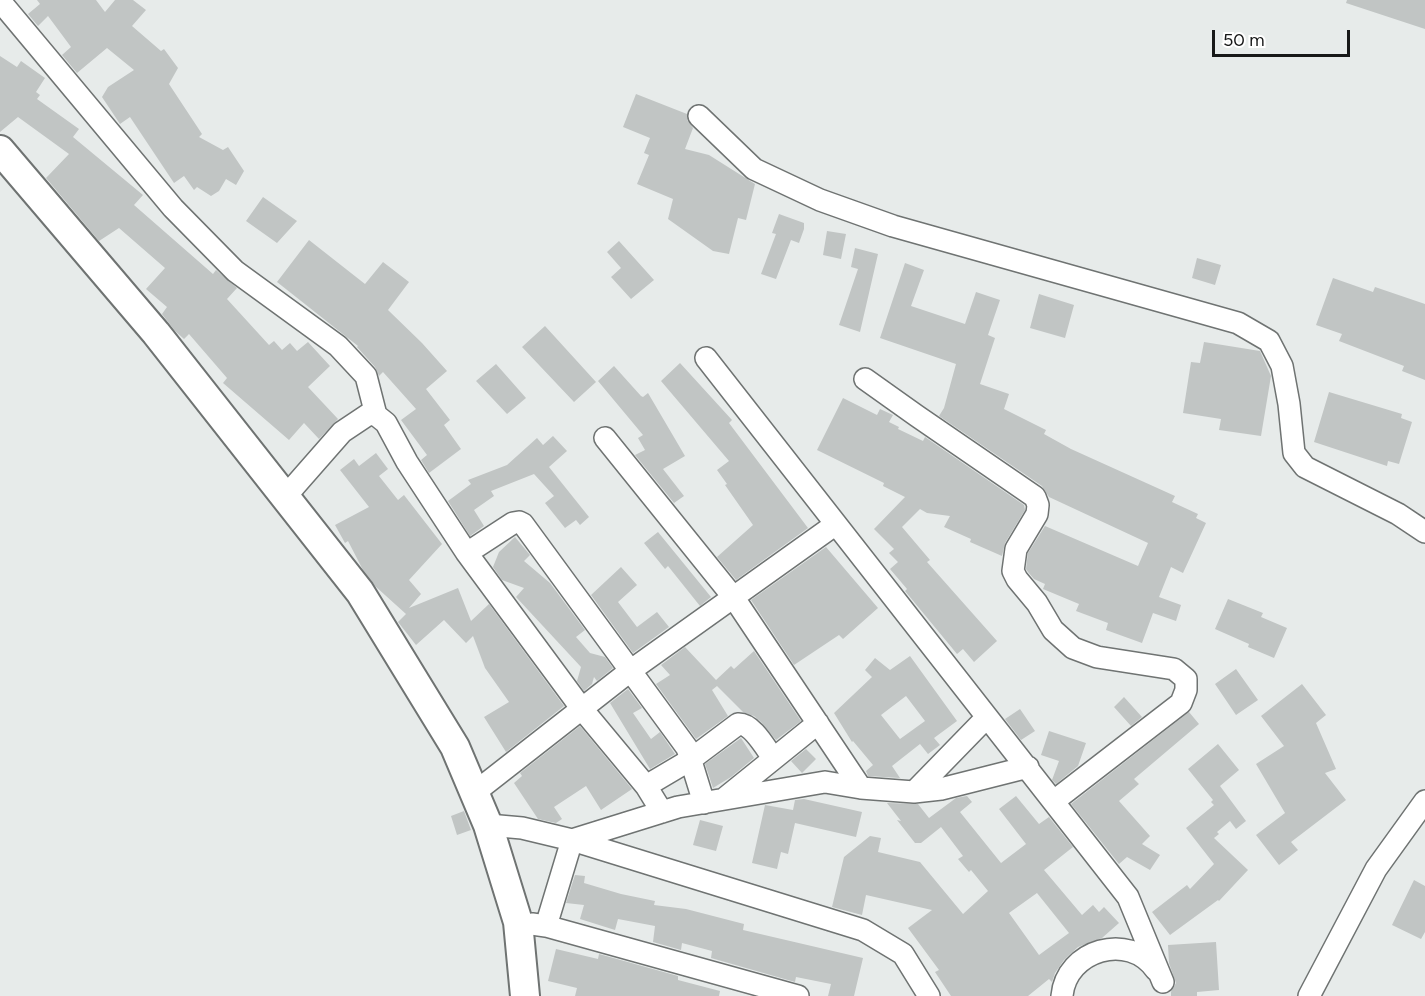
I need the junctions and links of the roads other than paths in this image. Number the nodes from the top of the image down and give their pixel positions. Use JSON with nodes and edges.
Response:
{"nodes":[{"id":1,"x":0,"y":1,"type":"edge"},
{"id":2,"x":699,"y":116,"type":"dead end"},
{"id":3,"x":0,"y":150,"type":"edge"},
{"id":4,"x":706,"y":358,"type":"dead end"},
{"id":5,"x":865,"y":379,"type":"dead end"},
{"id":6,"x":376,"y":415,"type":"junction"},
{"id":7,"x":605,"y":438,"type":"dead end"},
{"id":8,"x":285,"y":497,"type":"junction"},
{"id":9,"x":836,"y":524,"type":"junction"},
{"id":10,"x":1425,"y":532,"type":"edge"},
{"id":11,"x":467,"y":554,"type":"junction"},
{"id":12,"x":734,"y":598,"type":"junction"},
{"id":13,"x":630,"y":671,"type":"junction"},
{"id":14,"x":582,"y":709,"type":"junction"},
{"id":15,"x":987,"y":717,"type":"junction"},
{"id":16,"x":818,"y":723,"type":"junction"},
{"id":17,"x":773,"y":758,"type":"junction"},
{"id":18,"x":690,"y":760,"type":"junction"},
{"id":19,"x":1028,"y":767,"type":"junction"},
{"id":20,"x":646,"y":786,"type":"junction"},
{"id":21,"x":861,"y":788,"type":"junction"},
{"id":22,"x":914,"y":792,"type":"junction"},
{"id":23,"x":474,"y":793,"type":"junction"},
{"id":24,"x":713,"y":801,"type":"junction"},
{"id":25,"x":1054,"y":801,"type":"junction"},
{"id":26,"x":1425,"y":801,"type":"edge"},
{"id":27,"x":662,"y":812,"type":"junction"},
{"id":28,"x":488,"y":825,"type":"junction"},
{"id":29,"x":572,"y":840,"type":"junction"},
{"id":30,"x":518,"y":922,"type":"junction"},
{"id":31,"x":546,"y":926,"type":"junction"},
{"id":32,"x":1164,"y":989,"type":"edge"},
{"id":33,"x":525,"y":996,"type":"edge"},
{"id":34,"x":798,"y":996,"type":"edge"},
{"id":35,"x":929,"y":996,"type":"edge"},
{"id":36,"x":1062,"y":996,"type":"edge"},
{"id":37,"x":1309,"y":996,"type":"edge"}],
"edges":[{"from":1,"to":6,"type":"street"},
{"from":2,"to":10,"type":"street"},
{"from":3,"to":8,"type":"street"},
{"from":4,"to":9,"type":"street"},
{"from":5,"to":25,"type":"street"},
{"from":6,"to":8,"type":"street"},
{"from":6,"to":11,"type":"street"},
{"from":7,"to":12,"type":"street"},
{"from":8,"to":23,"type":"street"},
{"from":9,"to":12,"type":"street"},
{"from":9,"to":15,"type":"street"},
{"from":11,"to":13,"type":"street"},
{"from":11,"to":14,"type":"street"},
{"from":12,"to":13,"type":"street"},
{"from":12,"to":16,"type":"street"},
{"from":13,"to":14,"type":"street"},
{"from":13,"to":18,"type":"street"},
{"from":14,"to":20,"type":"street"},
{"from":14,"to":23,"type":"street"},
{"from":15,"to":19,"type":"street"},
{"from":15,"to":22,"type":"street"},
{"from":16,"to":17,"type":"street"},
{"from":16,"to":21,"type":"street"},
{"from":17,"to":18,"type":"street"},
{"from":17,"to":24,"type":"street"},
{"from":18,"to":20,"type":"street"},
{"from":18,"to":24,"type":"street"},
{"from":19,"to":22,"type":"street"},
{"from":19,"to":25,"type":"street"},
{"from":20,"to":27,"type":"street"},
{"from":21,"to":22,"type":"street"},
{"from":21,"to":24,"type":"street"},
{"from":23,"to":28,"type":"street"},
{"from":24,"to":27,"type":"street"},
{"from":25,"to":32,"type":"street"},
{"from":26,"to":37,"type":"street"},
{"from":27,"to":29,"type":"street"},
{"from":28,"to":29,"type":"street"},
{"from":28,"to":30,"type":"street"},
{"from":29,"to":31,"type":"street"},
{"from":29,"to":35,"type":"street"},
{"from":30,"to":31,"type":"street"},
{"from":30,"to":33,"type":"street"},
{"from":31,"to":34,"type":"street"},
{"from":32,"to":36,"type":"street"}]}
